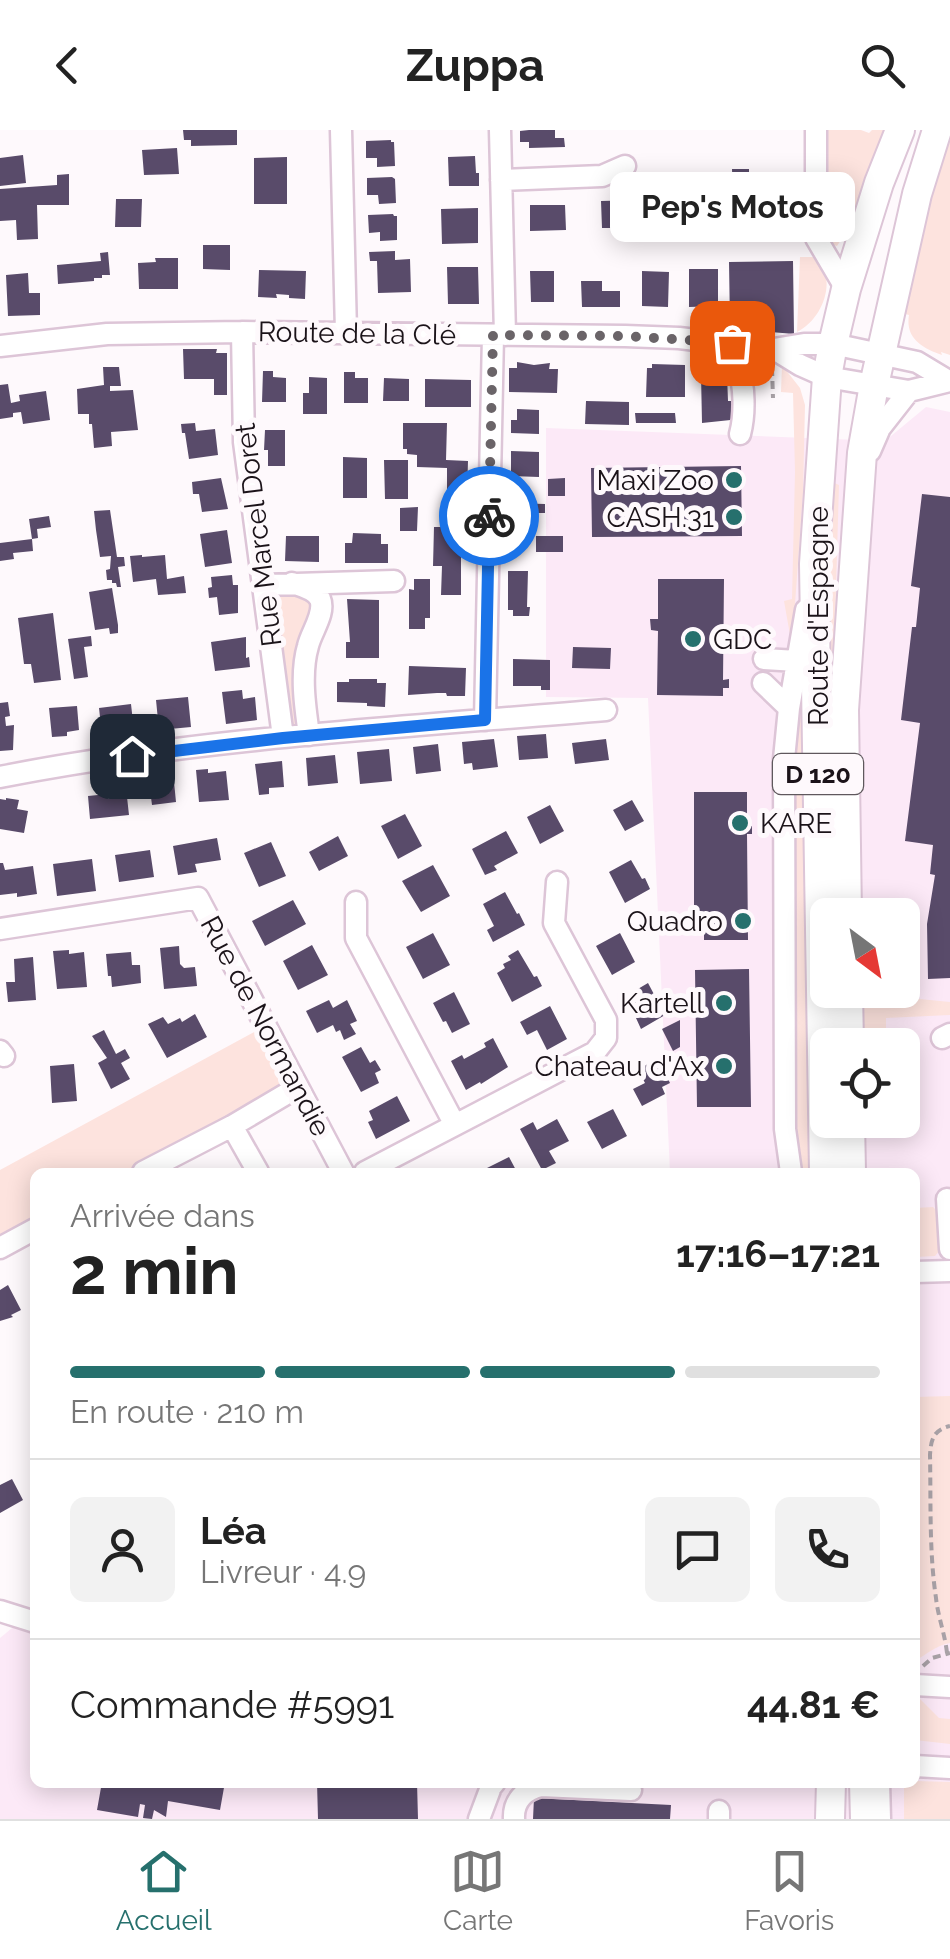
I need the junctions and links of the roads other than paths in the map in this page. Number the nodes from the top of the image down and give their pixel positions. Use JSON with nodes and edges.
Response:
{"nodes":[{"id":1,"x":341,"y":130,"type":"edge"},
{"id":2,"x":500,"y":130,"type":"edge"},
{"id":3,"x":816,"y":130,"type":"edge"},
{"id":4,"x":900,"y":130,"type":"edge"},
{"id":5,"x":937,"y":130,"type":"edge"},
{"id":6,"x":624,"y":166,"type":"dead end"},
{"id":7,"x":502,"y":180,"type":"junction"},
{"id":8,"x":846,"y":288,"type":"junction"},
{"id":9,"x":242,"y":332,"type":"junction"},
{"id":10,"x":346,"y":332,"type":"junction"},
{"id":11,"x":499,"y":335,"type":"junction"},
{"id":12,"x":835,"y":336,"type":"junction"},
{"id":13,"x":732,"y":343,"type":"junction"},
{"id":14,"x":0,"y":346,"type":"edge"},
{"id":15,"x":881,"y":353,"type":"junction"},
{"id":16,"x":773,"y":354,"type":"junction"},
{"id":17,"x":827,"y":377,"type":"junction"},
{"id":18,"x":948,"y":380,"type":"edge"},
{"id":19,"x":874,"y":385,"type":"junction"},
{"id":20,"x":909,"y":391,"type":"junction"},
{"id":21,"x":740,"y":434,"type":"dead end"},
{"id":22,"x":861,"y":472,"type":"junction"},
{"id":23,"x":814,"y":564,"type":"junction"},
{"id":24,"x":394,"y":581,"type":"dead end"},
{"id":25,"x":292,"y":583,"type":"junction"},
{"id":26,"x":263,"y":585,"type":"junction"},
{"id":27,"x":764,"y":659,"type":"dead end"},
{"id":28,"x":798,"y":661,"type":"junction"},
{"id":29,"x":763,"y":684,"type":"dead end"},
{"id":30,"x":790,"y":708,"type":"junction"},
{"id":31,"x":606,"y":710,"type":"dead end"},
{"id":32,"x":485,"y":720,"type":"junction"},
{"id":33,"x":309,"y":735,"type":"junction"},
{"id":34,"x":283,"y":738,"type":"junction"},
{"id":35,"x":0,"y":777,"type":"edge"},
{"id":36,"x":557,"y":882,"type":"dead end"},
{"id":37,"x":847,"y":898,"type":"edge"},
{"id":38,"x":356,"y":902,"type":"dead end"},
{"id":39,"x":0,"y":929,"type":"edge"},
{"id":40,"x":298,"y":1087,"type":"junction"},
{"id":41,"x":455,"y":1125,"type":"junction"},
{"id":42,"x":232,"y":1126,"type":"junction"},
{"id":43,"x":850,"y":1138,"type":"edge"},
{"id":44,"x":151,"y":1168,"type":"edge"},
{"id":45,"x":256,"y":1168,"type":"edge"},
{"id":46,"x":341,"y":1168,"type":"edge"},
{"id":47,"x":372,"y":1168,"type":"edge"},
{"id":48,"x":790,"y":1168,"type":"edge"},
{"id":49,"x":824,"y":1168,"type":"edge"},
{"id":50,"x":851,"y":1168,"type":"edge"},
{"id":51,"x":947,"y":1199,"type":"dead end"},
{"id":52,"x":30,"y":1233,"type":"edge"},
{"id":53,"x":0,"y":1248,"type":"edge"},
{"id":54,"x":950,"y":1249,"type":"edge"},
{"id":55,"x":950,"y":1270,"type":"edge"},
{"id":56,"x":920,"y":1272,"type":"edge"},
{"id":57,"x":0,"y":1610,"type":"edge"},
{"id":58,"x":30,"y":1620,"type":"edge"},
{"id":59,"x":920,"y":1685,"type":"edge"},
{"id":60,"x":950,"y":1688,"type":"edge"},
{"id":61,"x":474,"y":1788,"type":"edge"},
{"id":62,"x":491,"y":1788,"type":"edge"},
{"id":63,"x":533,"y":1788,"type":"edge"},
{"id":64,"x":586,"y":1788,"type":"edge"},
{"id":65,"x":831,"y":1788,"type":"edge"},
{"id":66,"x":864,"y":1788,"type":"edge"},
{"id":67,"x":879,"y":1788,"type":"edge"},
{"id":68,"x":630,"y":1790,"type":"dead end"},
{"id":69,"x":476,"y":1819,"type":"edge"},
{"id":70,"x":514,"y":1819,"type":"edge"},
{"id":71,"x":830,"y":1819,"type":"edge"},
{"id":72,"x":865,"y":1819,"type":"edge"},
{"id":73,"x":880,"y":1819,"type":"edge"}],
"edges":[{"from":1,"to":10,"type":"street"},
{"from":2,"to":7,"type":"street"},
{"from":3,"to":8,"type":"street"},
{"from":4,"to":8,"type":"main road","name":"Route d'Espagne","number":"D 120"},
{"from":5,"to":15,"type":"main road","name":"Route d'Espagne","number":"D 120"},
{"from":6,"to":7,"type":"street"},
{"from":7,"to":11,"type":"street"},
{"from":8,"to":12,"type":"main road","name":"Route d'Espagne","number":"D 120"},
{"from":9,"to":10,"type":"street","name":"Route de la Clé"},
{"from":9,"to":14,"type":"street","name":"Route de la Clé"},
{"from":9,"to":26,"type":"street","name":"Rue Marcel Doret"},
{"from":10,"to":11,"type":"street","name":"Route de la Clé"},
{"from":11,"to":13,"type":"street","name":"Route de la Clé"},
{"from":11,"to":32,"type":"street"},
{"from":12,"to":15,"type":"street"},
{"from":12,"to":16,"type":"street","name":"Route de la Clé"},
{"from":12,"to":17,"type":"main road","name":"Route d'Espagne","number":"D 120"},
{"from":13,"to":16,"type":"street","name":"Route de la Clé"},
{"from":13,"to":21,"type":"street"},
{"from":15,"to":18,"type":"street"},
{"from":15,"to":19,"type":"main road","name":"Route d'Espagne","number":"D 120"},
{"from":16,"to":17,"type":"street","name":"Route de la Clé"},
{"from":17,"to":19,"type":"street","name":"Route de la Clé"},
{"from":17,"to":23,"type":"main road","name":"Route d'Espagne","number":"D 120"},
{"from":18,"to":20,"type":"street"},
{"from":19,"to":20,"type":"street","name":"Route de la Clé"},
{"from":19,"to":22,"type":"main road","name":"Route d'Espagne","number":"D 120"},
{"from":20,"to":22,"type":"street","name":"Route d'Espagne"},
{"from":22,"to":37,"type":"main road","name":"Route d'Espagne","number":"D 120"},
{"from":23,"to":28,"type":"street"},
{"from":23,"to":49,"type":"main road","name":"Route d'Espagne","number":"D 120"},
{"from":24,"to":25,"type":"street"},
{"from":25,"to":26,"type":"street"},
{"from":25,"to":33,"type":"street"},
{"from":26,"to":34,"type":"street","name":"Rue Marcel Doret"},
{"from":27,"to":28,"type":"street"},
{"from":28,"to":30,"type":"street"},
{"from":29,"to":30,"type":"street"},
{"from":30,"to":48,"type":"street"},
{"from":31,"to":32,"type":"street"},
{"from":32,"to":33,"type":"street"},
{"from":33,"to":34,"type":"street"},
{"from":34,"to":35,"type":"street"},
{"from":36,"to":41,"type":"street"},
{"from":38,"to":41,"type":"street"},
{"from":39,"to":40,"type":"street","name":"Rue de Normandie"},
{"from":40,"to":42,"type":"street"},
{"from":40,"to":46,"type":"street","name":"Rue de Normandie"},
{"from":41,"to":47,"type":"street"},
{"from":42,"to":44,"type":"street"},
{"from":42,"to":45,"type":"street"},
{"from":43,"to":50,"type":"main road"},
{"from":51,"to":54,"type":"street"},
{"from":52,"to":53,"type":"street"},
{"from":55,"to":56,"type":"street"},
{"from":57,"to":58,"type":"street"},
{"from":59,"to":60,"type":"street"},
{"from":61,"to":69,"type":"street"},
{"from":62,"to":69,"type":"street"},
{"from":63,"to":70,"type":"street"},
{"from":64,"to":68,"type":"street"},
{"from":65,"to":71,"type":"main road"},
{"from":66,"to":72,"type":"main road"},
{"from":67,"to":73,"type":"street"}]}
